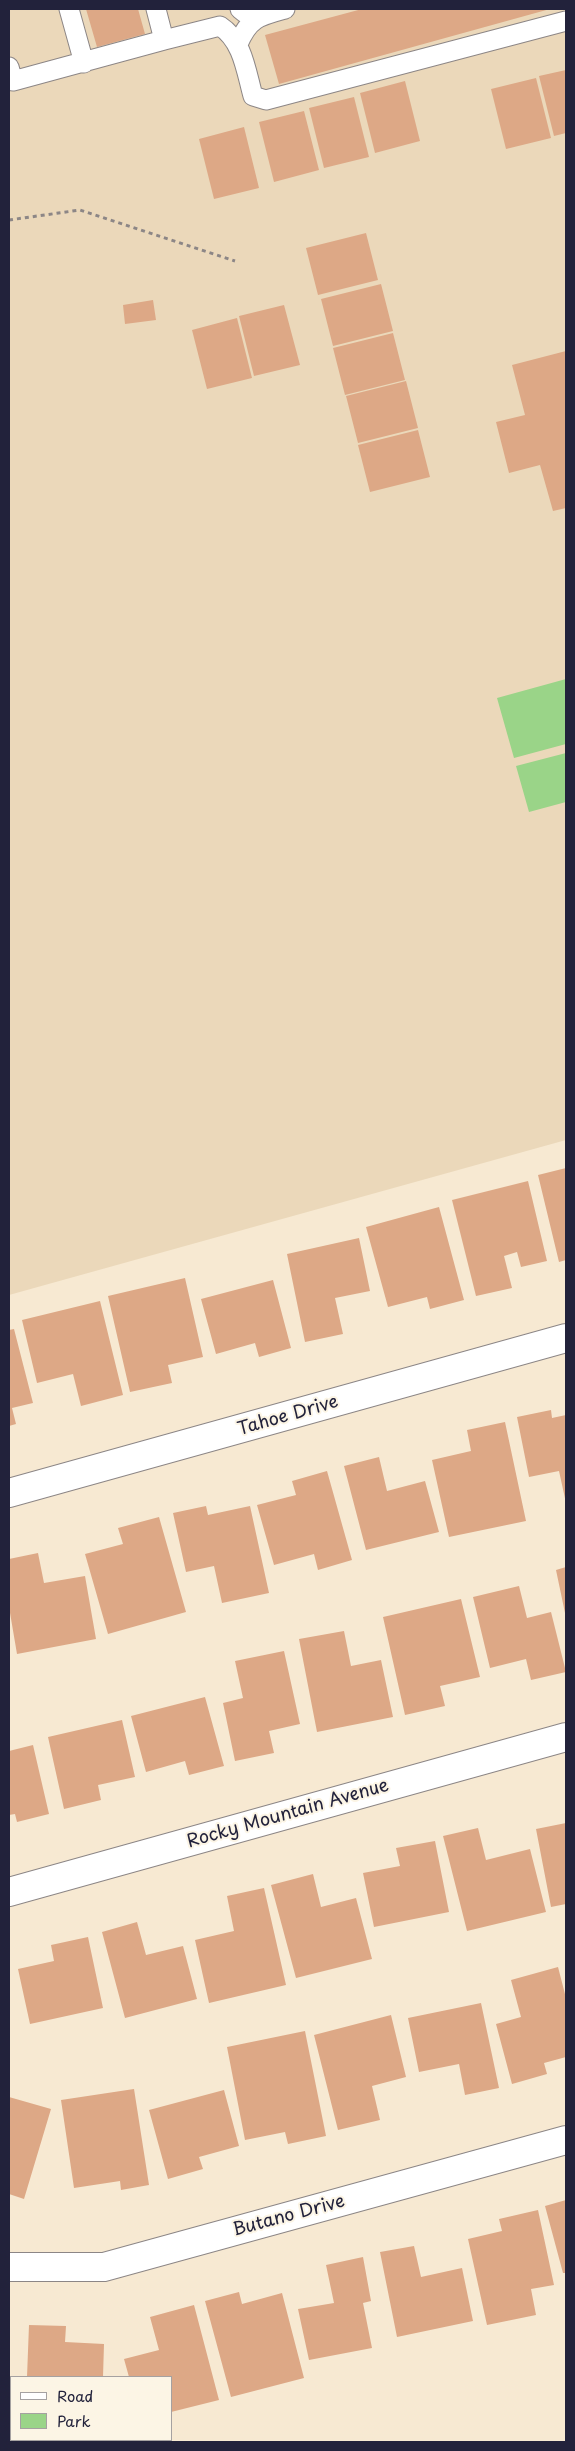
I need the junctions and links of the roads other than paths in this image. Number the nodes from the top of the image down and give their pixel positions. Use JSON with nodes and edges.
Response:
{"nodes":[{"id":1,"x":69,"y":9,"type":"edge"},
{"id":2,"x":156,"y":9,"type":"edge"},
{"id":3,"x":240,"y":9,"type":"edge"},
{"id":4,"x":285,"y":9,"type":"edge"},
{"id":5,"x":262,"y":15,"type":"junction"},
{"id":6,"x":566,"y":21,"type":"edge"},
{"id":7,"x":164,"y":40,"type":"junction"},
{"id":8,"x":238,"y":44,"type":"junction"},
{"id":9,"x":84,"y":63,"type":"junction"},
{"id":10,"x":9,"y":67,"type":"edge"},
{"id":11,"x":566,"y":1338,"type":"edge"},
{"id":12,"x":9,"y":1493,"type":"edge"},
{"id":13,"x":566,"y":1737,"type":"edge"},
{"id":14,"x":9,"y":1892,"type":"edge"},
{"id":15,"x":566,"y":2140,"type":"edge"},
{"id":16,"x":9,"y":2267,"type":"edge"}],
"edges":[{"from":1,"to":9,"type":"lane"},
{"from":2,"to":7,"type":"lane"},
{"from":3,"to":5,"type":"lane"},
{"from":4,"to":5,"type":"lane"},
{"from":5,"to":8,"type":"lane"},
{"from":6,"to":8,"type":"lane"},
{"from":7,"to":8,"type":"lane"},
{"from":7,"to":9,"type":"lane"},
{"from":9,"to":10,"type":"lane"},
{"from":11,"to":12,"type":"street","name":"Tahoe Drive"},
{"from":13,"to":14,"type":"street","name":"Rocky Mountain Avenue"},
{"from":15,"to":16,"type":"street","name":"Butano Drive"}]}
